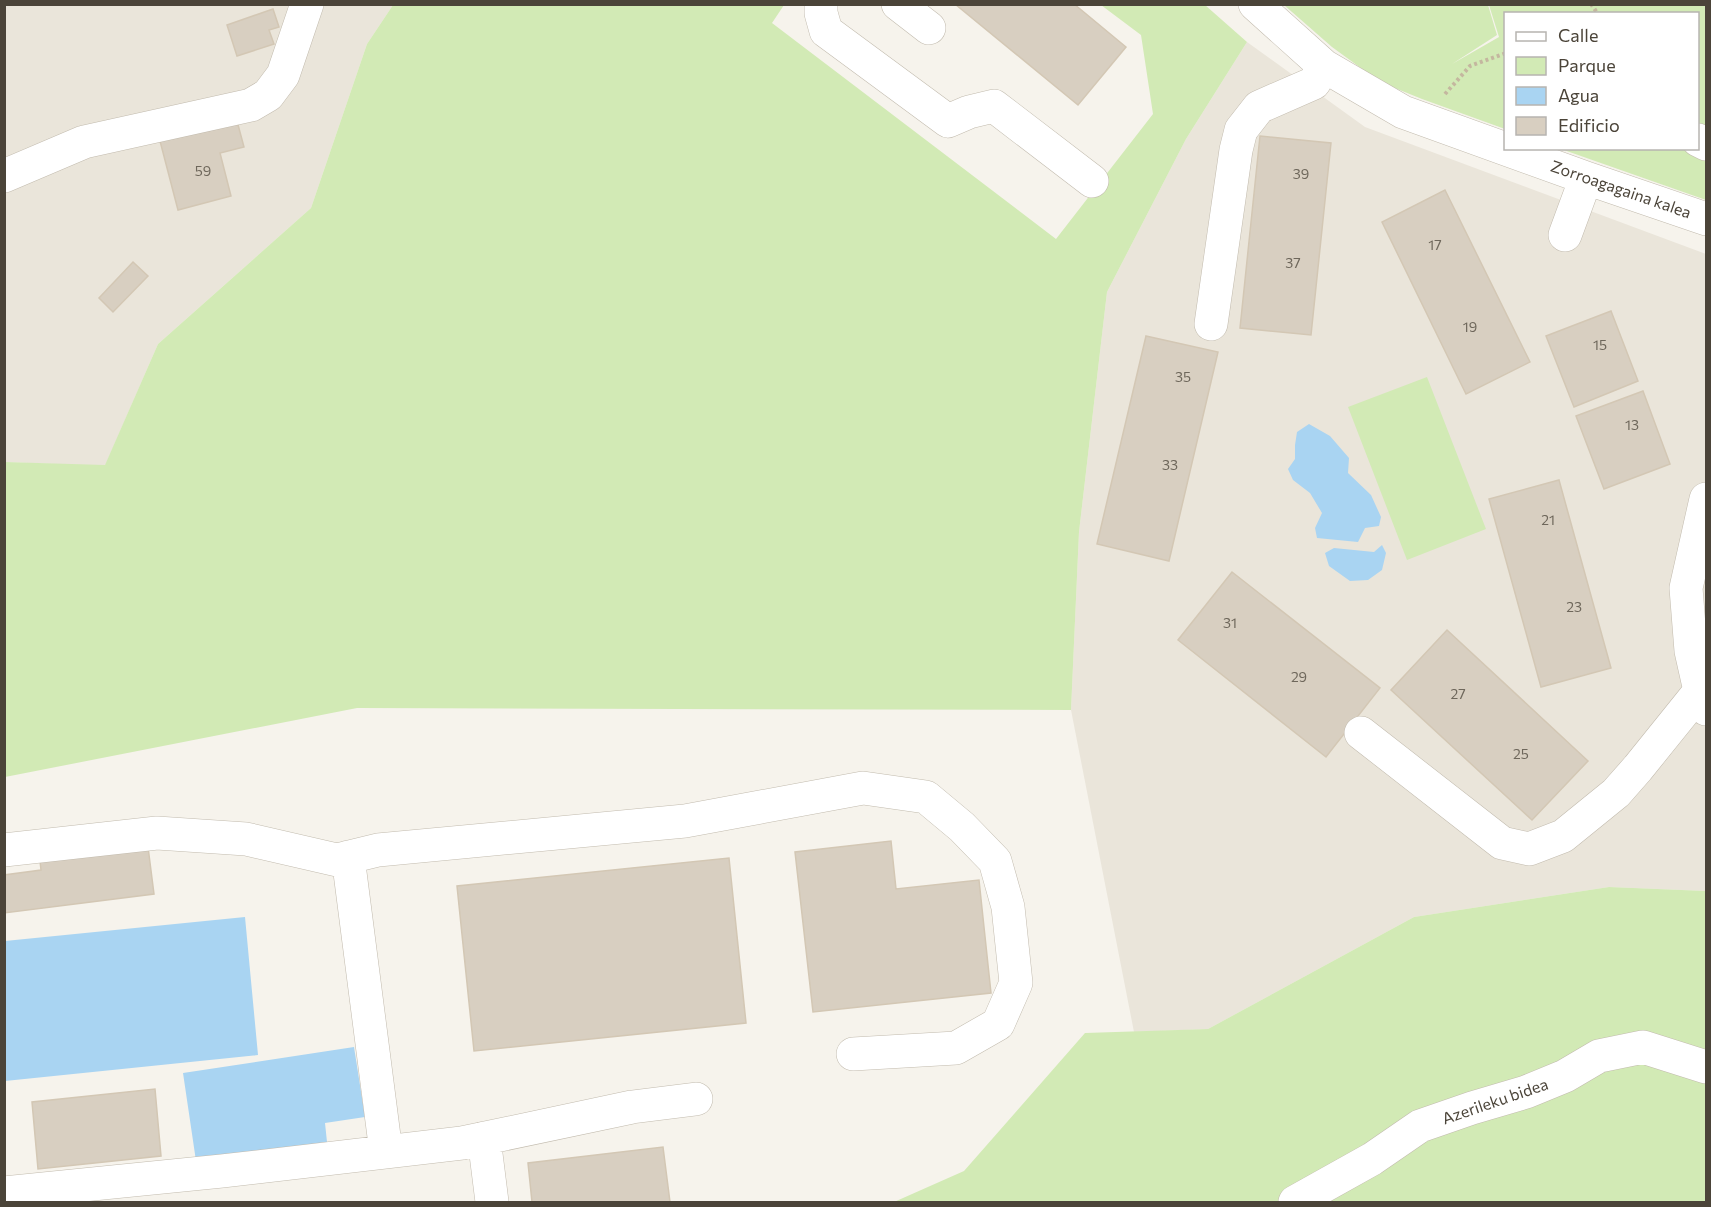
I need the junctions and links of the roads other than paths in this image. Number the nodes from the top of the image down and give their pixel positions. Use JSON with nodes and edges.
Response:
{"nodes":[{"id":1,"x":308,"y":4,"type":"edge"},
{"id":2,"x":821,"y":4,"type":"edge"},
{"id":3,"x":898,"y":4,"type":"edge"},
{"id":4,"x":1255,"y":4,"type":"edge"},
{"id":5,"x":928,"y":28,"type":"dead end"},
{"id":6,"x":1324,"y":66,"type":"junction"},
{"id":7,"x":1504,"y":148,"type":"edge"},
{"id":8,"x":1509,"y":150,"type":"edge"},
{"id":9,"x":4,"y":176,"type":"edge"},
{"id":10,"x":1586,"y":178,"type":"junction"},
{"id":11,"x":1092,"y":181,"type":"dead end"},
{"id":12,"x":1707,"y":219,"type":"edge"},
{"id":13,"x":1565,"y":235,"type":"dead end"},
{"id":14,"x":1211,"y":324,"type":"dead end"},
{"id":15,"x":1707,"y":499,"type":"edge"},
{"id":16,"x":1704,"y":698,"type":"edge"},
{"id":17,"x":1361,"y":732,"type":"dead end"},
{"id":18,"x":4,"y":850,"type":"edge"},
{"id":19,"x":348,"y":857,"type":"junction"},
{"id":20,"x":853,"y":1054,"type":"dead end"},
{"id":21,"x":1707,"y":1067,"type":"edge"},
{"id":22,"x":696,"y":1099,"type":"dead end"},
{"id":23,"x":484,"y":1138,"type":"junction"},
{"id":24,"x":386,"y":1152,"type":"junction"},
{"id":25,"x":4,"y":1193,"type":"edge"},
{"id":26,"x":492,"y":1203,"type":"edge"},
{"id":27,"x":1295,"y":1203,"type":"edge"}],
"edges":[{"from":1,"to":9,"type":"street"},
{"from":2,"to":11,"type":"street"},
{"from":3,"to":5,"type":"street"},
{"from":4,"to":6,"type":"street","name":"Zorroagagaina kalea"},
{"from":6,"to":7,"type":"street","name":"Zorroagagaina kalea"},
{"from":6,"to":14,"type":"street"},
{"from":8,"to":10,"type":"street","name":"Zorroagagaina kalea"},
{"from":10,"to":12,"type":"street","name":"Zorroagagaina kalea"},
{"from":10,"to":13,"type":"street"},
{"from":15,"to":16,"type":"street"},
{"from":16,"to":17,"type":"street"},
{"from":18,"to":19,"type":"street"},
{"from":19,"to":20,"type":"street"},
{"from":19,"to":24,"type":"street"},
{"from":21,"to":27,"type":"street","name":"Azerileku bidea"},
{"from":22,"to":23,"type":"street"},
{"from":23,"to":24,"type":"street"},
{"from":23,"to":26,"type":"street"},
{"from":24,"to":25,"type":"street"}]}
